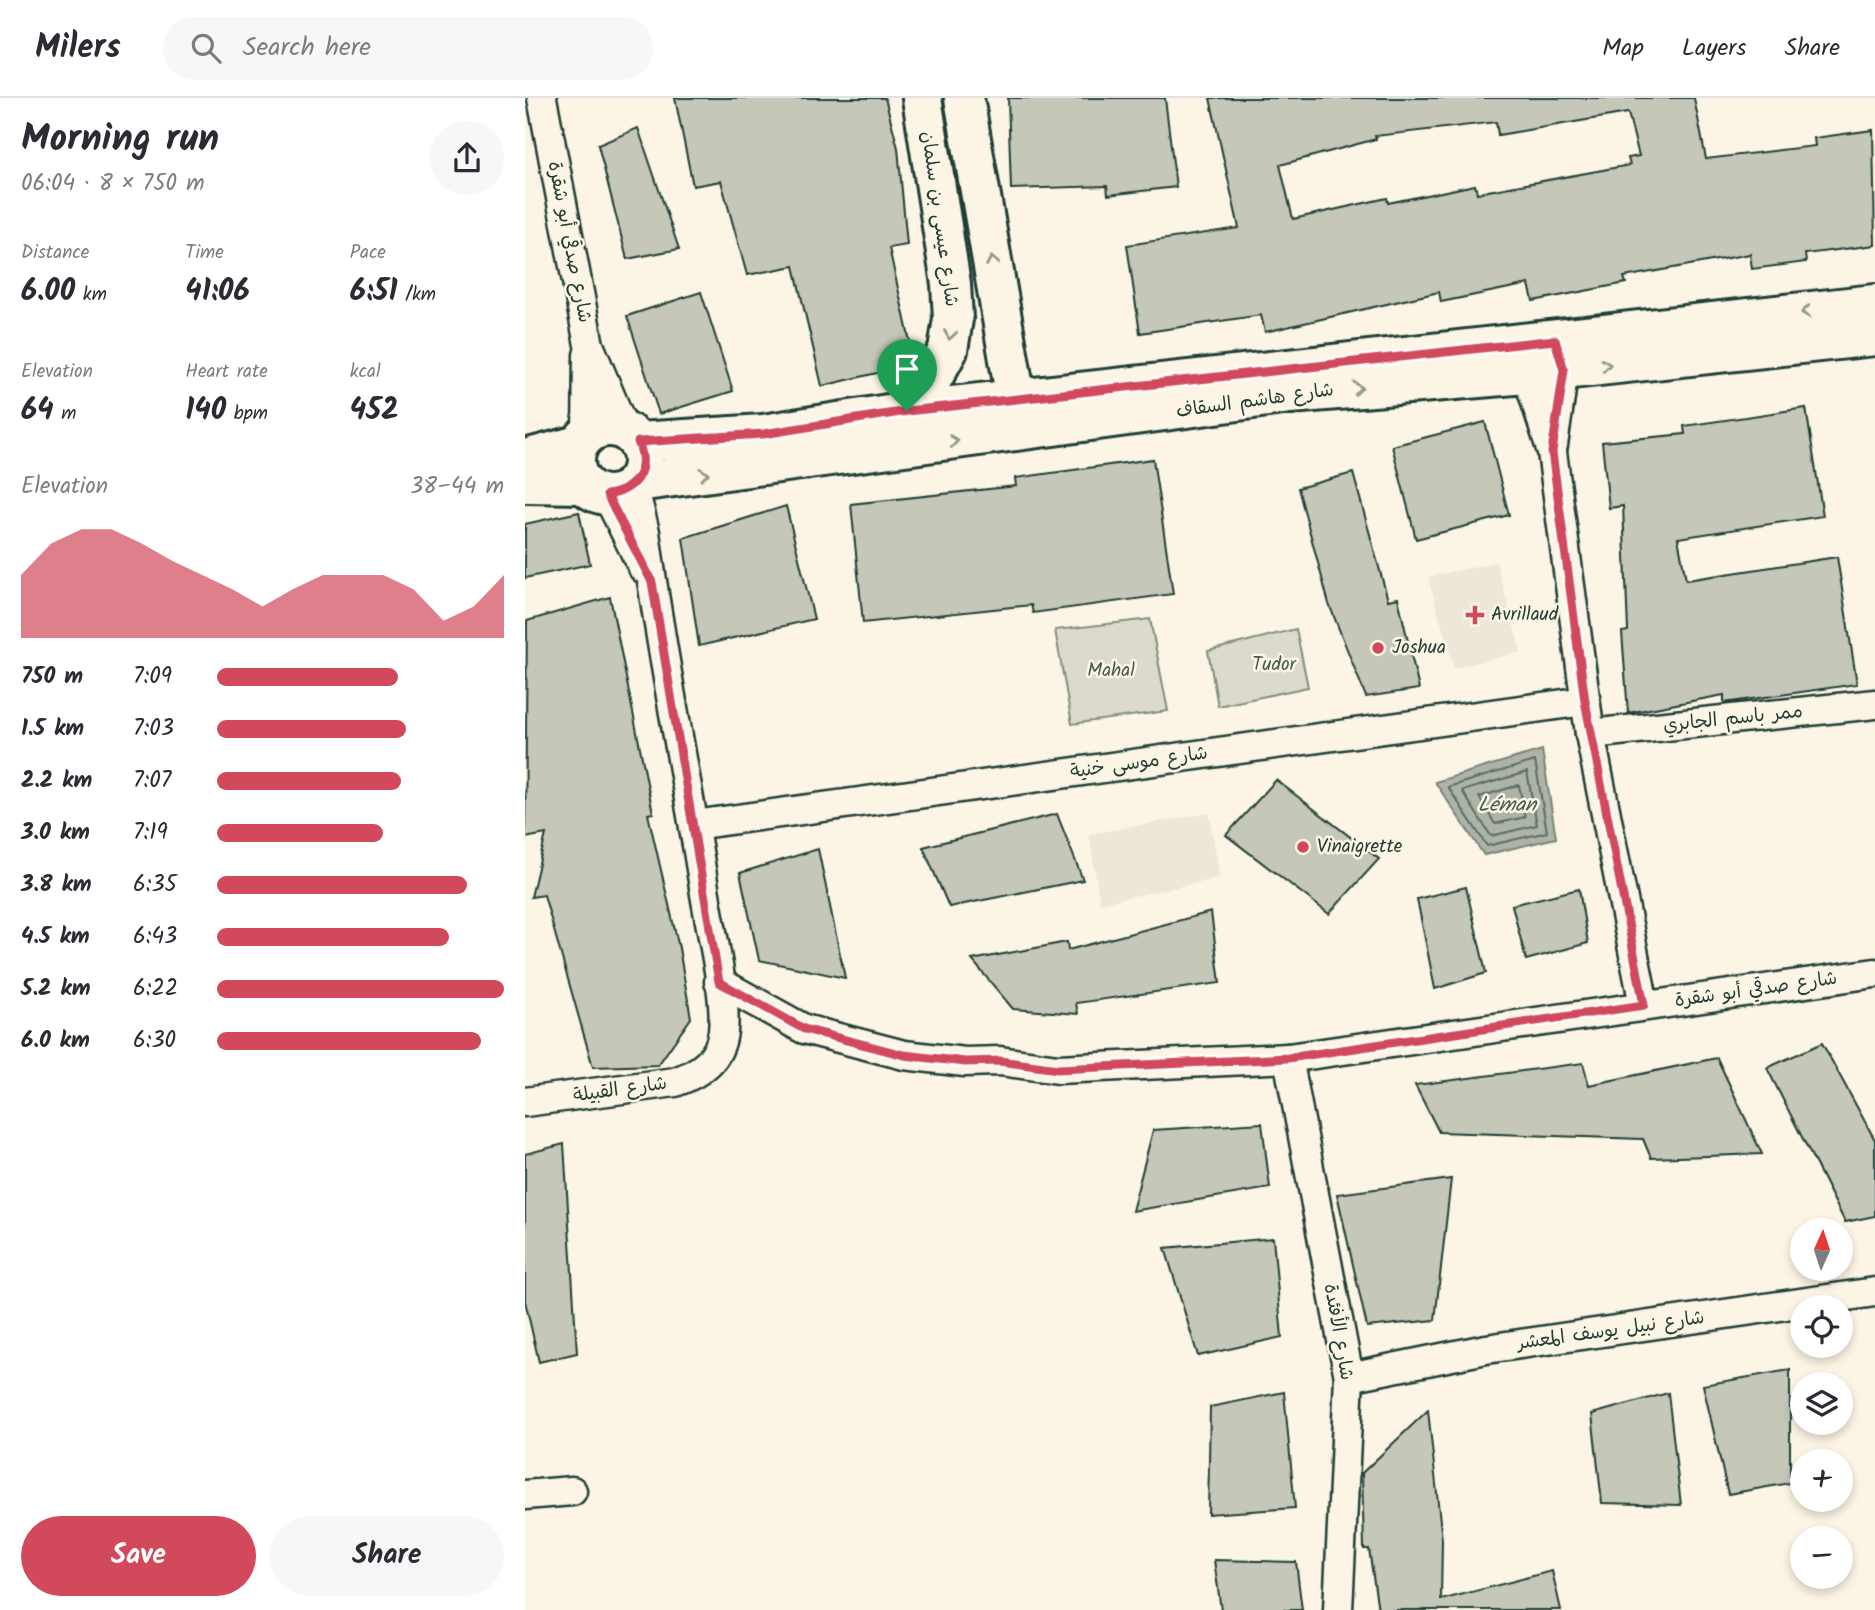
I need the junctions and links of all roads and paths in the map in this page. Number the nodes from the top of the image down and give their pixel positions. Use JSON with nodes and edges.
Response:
{"nodes":[{"id":1,"x":542,"y":98,"type":"edge"},
{"id":2,"x":922,"y":98,"type":"edge"},
{"id":3,"x":964,"y":98,"type":"edge"},
{"id":4,"x":1875,"y":304,"type":"edge"},
{"id":5,"x":1875,"y":336,"type":"edge"},
{"id":6,"x":589,"y":345,"type":"junction"},
{"id":7,"x":1560,"y":355,"type":"junction"},
{"id":8,"x":1522,"y":359,"type":"junction"},
{"id":9,"x":1016,"y":400,"type":"junction"},
{"id":10,"x":907,"y":411,"type":"junction"},
{"id":11,"x":631,"y":436,"type":"junction"},
{"id":12,"x":582,"y":439,"type":"junction"},
{"id":13,"x":1552,"y":452,"type":"junction"},
{"id":14,"x":525,"y":459,"type":"edge"},
{"id":15,"x":525,"y":483,"type":"edge"},
{"id":16,"x":615,"y":487,"type":"junction"},
{"id":17,"x":1585,"y":701,"type":"junction"},
{"id":18,"x":1875,"y":704,"type":"edge"},
{"id":19,"x":1590,"y":734,"type":"junction"},
{"id":20,"x":694,"y":825,"type":"junction"},
{"id":21,"x":1875,"y":973,"type":"edge"},
{"id":22,"x":719,"y":982,"type":"junction"},
{"id":23,"x":1644,"y":1005,"type":"junction"},
{"id":24,"x":1288,"y":1058,"type":"junction"},
{"id":25,"x":525,"y":1102,"type":"edge"},
{"id":26,"x":1875,"y":1292,"type":"edge"},
{"id":27,"x":1349,"y":1377,"type":"junction"},
{"id":28,"x":572,"y":1491,"type":"dead end"},
{"id":29,"x":525,"y":1495,"type":"edge"},
{"id":30,"x":1338,"y":1610,"type":"edge"}],
"edges":[{"from":1,"to":6,"type":"street","name":"شارع صدقي أبو شقرة"},
{"from":2,"to":10,"type":"street","name":"شارع عيسى بن سلمان","one_way":true},
{"from":9,"to":3,"type":"street","one_way":true},
{"from":4,"to":7,"type":"street","name":"شارع هاشم السقاف","one_way":true},
{"from":7,"to":5,"type":"street","name":"شارع هاشم السقاف","one_way":true},
{"from":6,"to":11,"type":"street","name":"شارع صدقي أبو شقرة"},
{"from":6,"to":12,"type":"street","name":"شارع صدقي أبو شقرة"},
{"from":7,"to":8,"type":"street","name":"شارع هاشم السقاف"},
{"from":7,"to":13,"type":"street"},
{"from":8,"to":9,"type":"street","name":"شارع هاشم السقاف"},
{"from":8,"to":13,"type":"street"},
{"from":16,"to":8,"type":"street","name":"شارع هاشم السقاف","one_way":true},
{"from":9,"to":10,"type":"street","name":"شارع هاشم السقاف"},
{"from":10,"to":11,"type":"street","name":"شارع هاشم السقاف"},
{"from":11,"to":12,"type":"street"},
{"from":11,"to":16,"type":"street"},
{"from":12,"to":14,"type":"street"},
{"from":12,"to":16,"type":"street"},
{"from":13,"to":17,"type":"street"},
{"from":15,"to":16,"type":"street","name":"شارع هاشم السقاف"},
{"from":16,"to":20,"type":"street"},
{"from":17,"to":19,"type":"street"},
{"from":17,"to":20,"type":"street","name":"شارع موسى خنية"},
{"from":18,"to":19,"type":"street","name":"ممر باسم الجابري"},
{"from":19,"to":23,"type":"street"},
{"from":20,"to":22,"type":"street"},
{"from":21,"to":23,"type":"street","name":"شارع صدقي أبو شقرة"},
{"from":22,"to":24,"type":"street","name":"شارع صدقي أبو شقرة"},
{"from":22,"to":25,"type":"street","name":"شارع القبيلة"},
{"from":23,"to":24,"type":"street","name":"شارع صدقي أبو شقرة"},
{"from":24,"to":27,"type":"street","name":"شارع الأفئدة"},
{"from":26,"to":27,"type":"street","name":"شارع نبيل يوسف المعشر"},
{"from":27,"to":30,"type":"street","name":"شارع الأفئدة"},
{"from":28,"to":29,"type":"street"}]}
